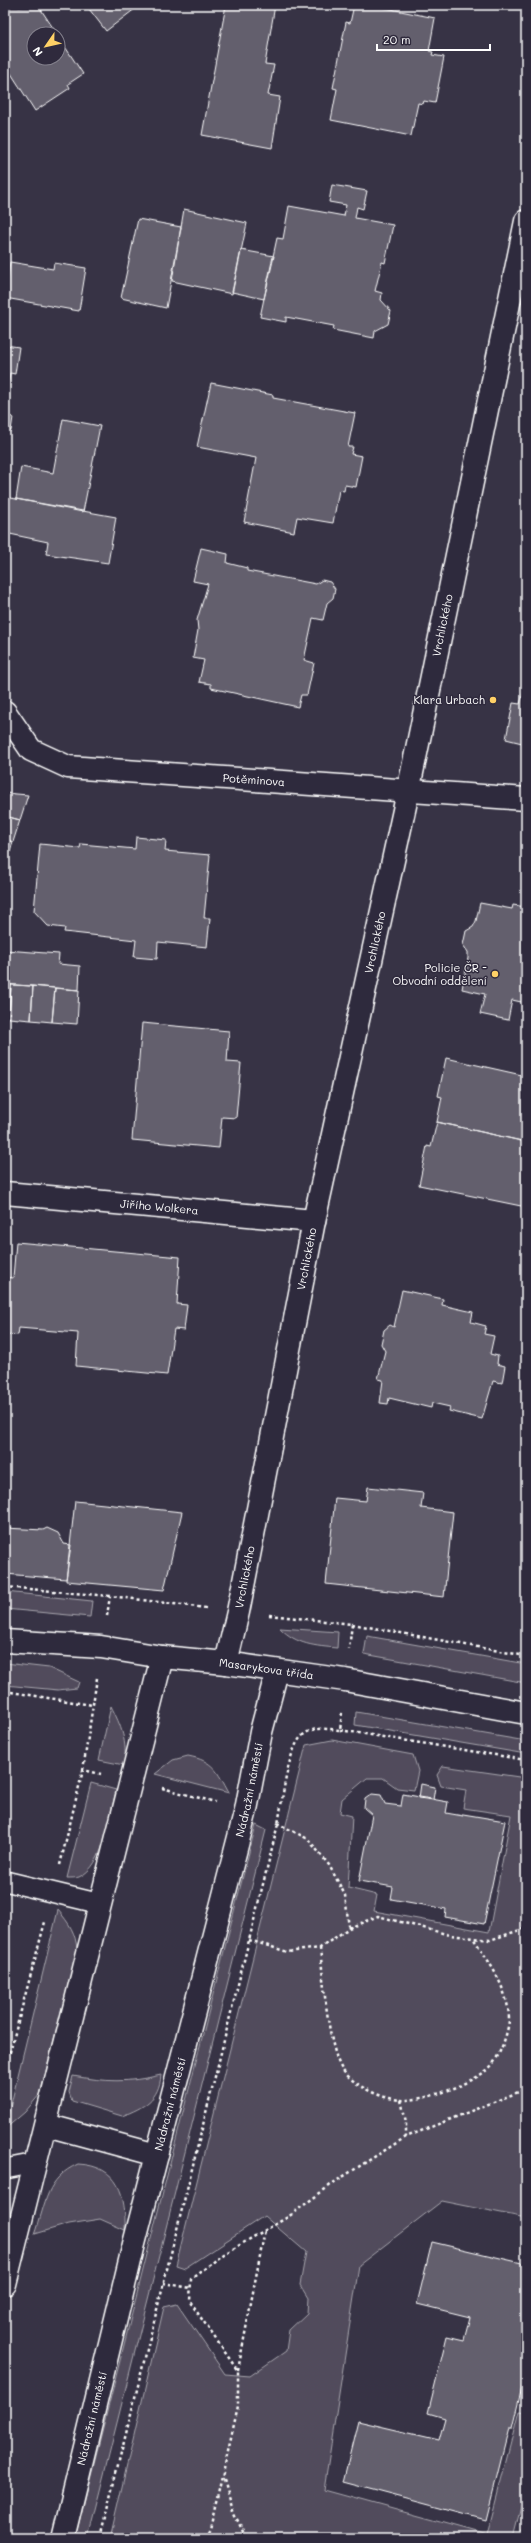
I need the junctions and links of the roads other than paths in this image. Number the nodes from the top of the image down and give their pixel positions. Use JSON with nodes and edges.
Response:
{"nodes":[{"id":1,"x":526,"y":222,"type":"edge"},
{"id":2,"x":5,"y":712,"type":"edge"},
{"id":3,"x":408,"y":792,"type":"junction"},
{"id":4,"x":526,"y":799,"type":"edge"},
{"id":5,"x":5,"y":1193,"type":"edge"},
{"id":6,"x":314,"y":1221,"type":"junction"},
{"id":7,"x":5,"y":1641,"type":"edge"},
{"id":8,"x":162,"y":1657,"type":"junction"},
{"id":9,"x":226,"y":1662,"type":"junction"},
{"id":10,"x":277,"y":1671,"type":"junction"},
{"id":11,"x":526,"y":1713,"type":"edge"},
{"id":12,"x":5,"y":1881,"type":"edge"},
{"id":13,"x":101,"y":1904,"type":"junction"},
{"id":14,"x":46,"y":2125,"type":"junction"},
{"id":15,"x":157,"y":2155,"type":"junction"},
{"id":16,"x":36,"y":2163,"type":"junction"},
{"id":17,"x":5,"y":2169,"type":"edge"},
{"id":18,"x":10,"y":2248,"type":"edge"},
{"id":19,"x":5,"y":2284,"type":"edge"},
{"id":20,"x":63,"y":2538,"type":"edge"}],
"edges":[{"from":1,"to":3,"type":"street","name":"Vrchlického"},
{"from":2,"to":3,"type":"street","name":"Potěminova"},
{"from":3,"to":4,"type":"street","name":"Potěminova"},
{"from":3,"to":6,"type":"street","name":"Vrchlického"},
{"from":5,"to":6,"type":"street","name":"Jiřího Wolkera"},
{"from":6,"to":9,"type":"street","name":"Vrchlického"},
{"from":7,"to":8,"type":"street","name":"Masarykova třída"},
{"from":8,"to":9,"type":"street","name":"Masarykova třída"},
{"from":8,"to":13,"type":"street"},
{"from":9,"to":10,"type":"street","name":"Masarykova třída"},
{"from":10,"to":11,"type":"street","name":"Masarykova třída"},
{"from":10,"to":15,"type":"street","name":"Nádražní náměstí"},
{"from":12,"to":13,"type":"lane"},
{"from":13,"to":14,"type":"street"},
{"from":14,"to":15,"type":"street"},
{"from":14,"to":16,"type":"street"},
{"from":15,"to":20,"type":"street","name":"Nádražní náměstí"},
{"from":16,"to":17,"type":"lane"},
{"from":16,"to":18,"type":"street"},
{"from":18,"to":19,"type":"street"}]}
